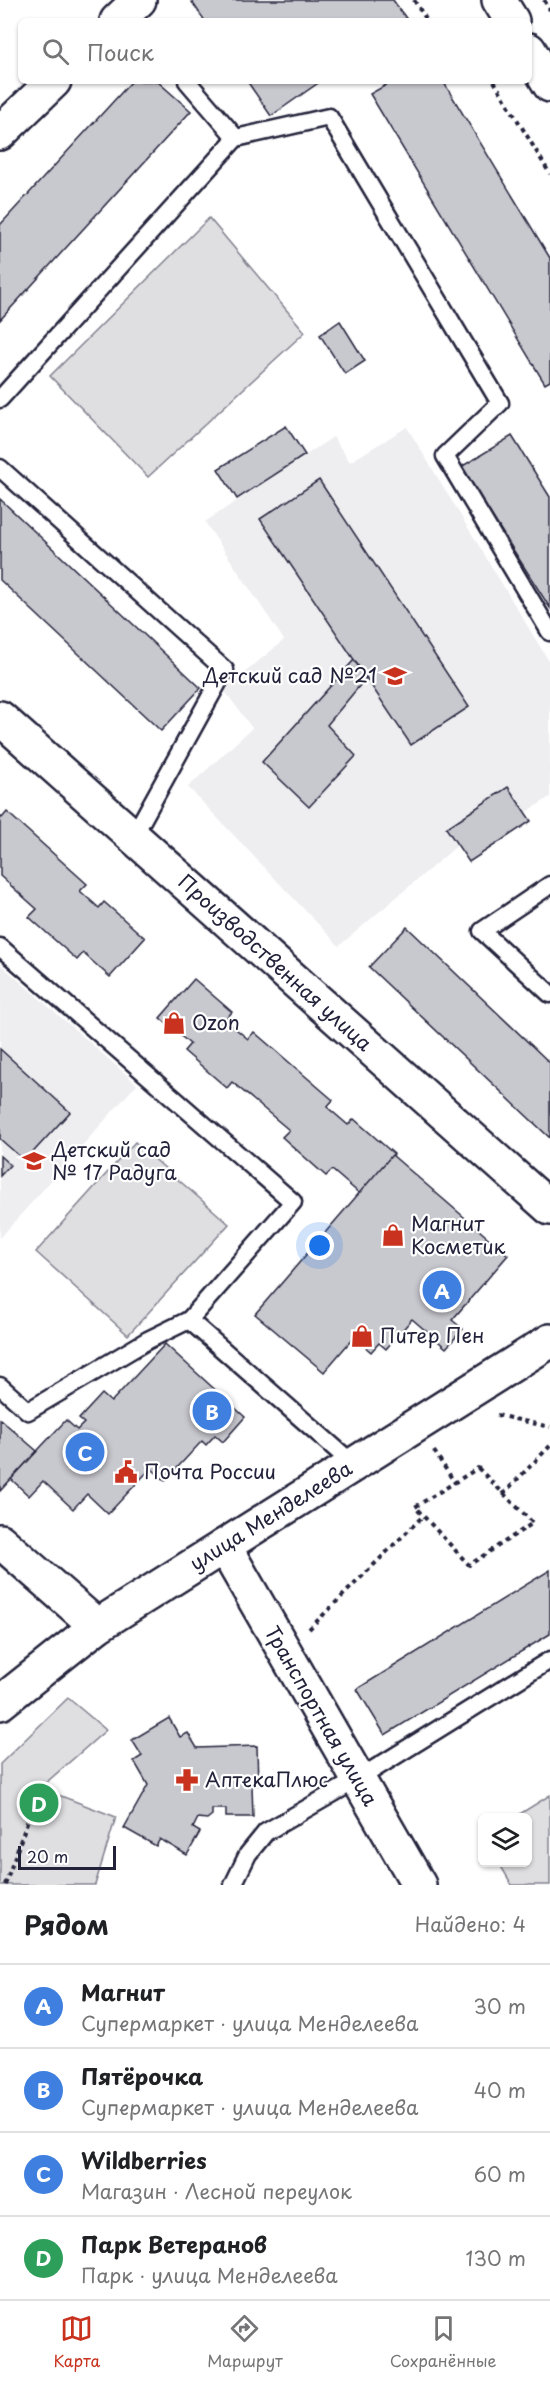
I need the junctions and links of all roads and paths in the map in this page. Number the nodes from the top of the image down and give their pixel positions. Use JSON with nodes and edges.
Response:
{"nodes":[{"id":1,"x":414,"y":0,"type":"edge"},
{"id":2,"x":499,"y":0,"type":"edge"},
{"id":3,"x":544,"y":0,"type":"edge"},
{"id":4,"x":550,"y":10,"type":"edge"},
{"id":5,"x":425,"y":18,"type":"edge"},
{"id":6,"x":510,"y":18,"type":"edge"},
{"id":7,"x":532,"y":55,"type":"edge"},
{"id":8,"x":51,"y":84,"type":"edge"},
{"id":9,"x":190,"y":84,"type":"edge"},
{"id":10,"x":496,"y":84,"type":"edge"},
{"id":11,"x":550,"y":86,"type":"edge"},
{"id":12,"x":0,"y":133,"type":"edge"},
{"id":13,"x":236,"y":138,"type":"junction"},
{"id":14,"x":550,"y":174,"type":"edge"},
{"id":15,"x":0,"y":399,"type":"edge"},
{"id":16,"x":0,"y":468,"type":"edge"},
{"id":17,"x":550,"y":632,"type":"edge"},
{"id":18,"x":0,"y":718,"type":"edge"},
{"id":19,"x":134,"y":837,"type":"junction"},
{"id":20,"x":550,"y":885,"type":"edge"},
{"id":21,"x":0,"y":947,"type":"edge"},
{"id":22,"x":550,"y":994,"type":"edge"},
{"id":23,"x":550,"y":1208,"type":"edge"},
{"id":24,"x":189,"y":1320,"type":"junction"},
{"id":25,"x":550,"y":1341,"type":"edge"},
{"id":26,"x":0,"y":1386,"type":"edge"},
{"id":27,"x":449,"y":1404,"type":"junction"},
{"id":28,"x":550,"y":1427,"type":"edge"},
{"id":29,"x":550,"y":1446,"type":"edge"},
{"id":30,"x":353,"y":1464,"type":"junction"},
{"id":31,"x":503,"y":1494,"type":"junction"},
{"id":32,"x":422,"y":1517,"type":"junction"},
{"id":33,"x":0,"y":1541,"type":"edge"},
{"id":34,"x":224,"y":1546,"type":"junction"},
{"id":35,"x":97,"y":1626,"type":"junction"},
{"id":36,"x":285,"y":1653,"type":"junction"},
{"id":37,"x":550,"y":1660,"type":"edge"},
{"id":38,"x":0,"y":1703,"type":"edge"},
{"id":39,"x":358,"y":1779,"type":"junction"},
{"id":40,"x":39,"y":1788,"type":"dead end"},
{"id":41,"x":5,"y":1885,"type":"edge"},
{"id":42,"x":233,"y":1885,"type":"edge"},
{"id":43,"x":419,"y":1885,"type":"edge"}],
"edges":[{"from":1,"to":5,"type":"path"},
{"from":2,"to":6,"type":"street"},
{"from":3,"to":4,"type":"path"},
{"from":7,"to":11,"type":"street"},
{"from":8,"to":12,"type":"street"},
{"from":9,"to":13,"type":"lane"},
{"from":10,"to":14,"type":"path"},
{"from":13,"to":15,"type":"lane"},
{"from":13,"to":17,"type":"lane"},
{"from":16,"to":19,"type":"lane"},
{"from":18,"to":19,"type":"street","name":"Производственная улица"},
{"from":19,"to":23,"type":"street","name":"Производственная улица"},
{"from":20,"to":22,"type":"lane"},
{"from":21,"to":24,"type":"lane"},
{"from":24,"to":26,"type":"lane"},
{"from":24,"to":30,"type":"lane"},
{"from":25,"to":27,"type":"street","name":"улица Менделеева"},
{"from":27,"to":28,"type":"path"},
{"from":27,"to":30,"type":"street","name":"улица Менделеева"},
{"from":29,"to":31,"type":"path"},
{"from":30,"to":34,"type":"street","name":"улица Менделеева"},
{"from":31,"to":32,"type":"path"},
{"from":31,"to":32,"type":"path"},
{"from":32,"to":36,"type":"path"},
{"from":33,"to":35,"type":"street"},
{"from":34,"to":35,"type":"street","name":"улица Менделеева"},
{"from":34,"to":36,"type":"street","name":"Транспортная улица"},
{"from":35,"to":38,"type":"street","name":"улица Менделеева"},
{"from":36,"to":39,"type":"street","name":"Транспортная улица"},
{"from":37,"to":39,"type":"lane"},
{"from":39,"to":42,"type":"lane"},
{"from":39,"to":43,"type":"street","name":"Транспортная улица"},
{"from":40,"to":41,"type":"path"}]}
